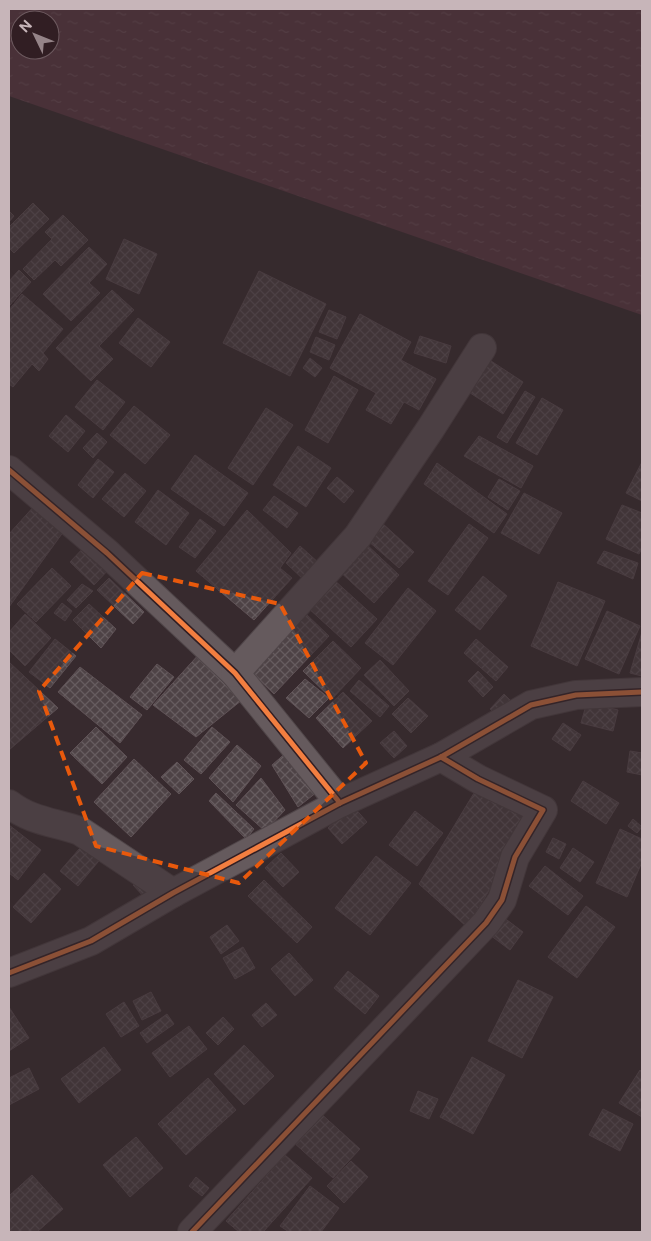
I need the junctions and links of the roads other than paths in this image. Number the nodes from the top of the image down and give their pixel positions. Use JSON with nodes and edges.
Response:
{"nodes":[{"id":1,"x":482,"y":348,"type":"dead end"},
{"id":2,"x":9,"y":470,"type":"edge"},
{"id":3,"x":234,"y":673,"type":"junction"},
{"id":4,"x":642,"y":692,"type":"edge"},
{"id":5,"x":441,"y":756,"type":"junction"},
{"id":6,"x":340,"y":803,"type":"junction"},
{"id":7,"x":9,"y":804,"type":"edge"},
{"id":8,"x":173,"y":893,"type":"junction"},
{"id":9,"x":9,"y":973,"type":"edge"},
{"id":10,"x":192,"y":1232,"type":"edge"}],
"edges":[{"from":1,"to":3,"type":"street"},
{"from":2,"to":3,"type":"street"},
{"from":3,"to":6,"type":"street"},
{"from":4,"to":5,"type":"street"},
{"from":5,"to":6,"type":"street"},
{"from":5,"to":10,"type":"street"},
{"from":6,"to":8,"type":"street"},
{"from":7,"to":8,"type":"street"},
{"from":8,"to":9,"type":"street"}]}
